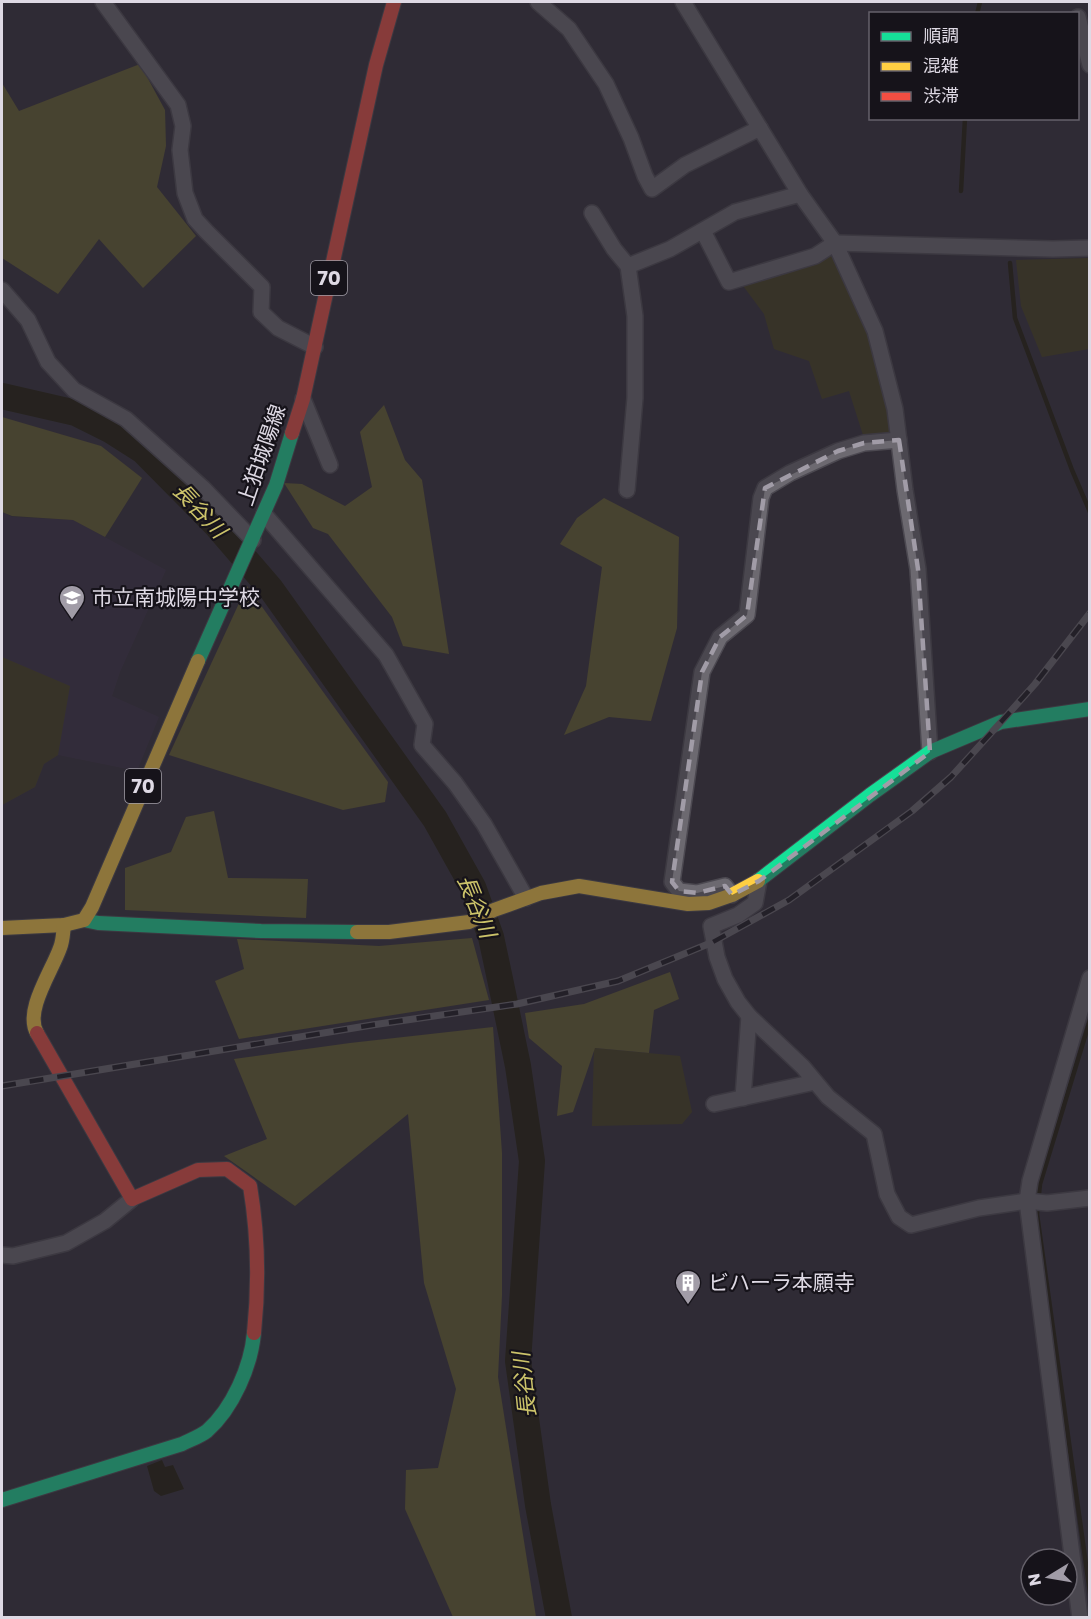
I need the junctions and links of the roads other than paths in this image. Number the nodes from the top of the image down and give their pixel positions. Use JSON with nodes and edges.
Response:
{"nodes":[{"id":1,"x":103,"y":2,"type":"edge"},
{"id":2,"x":394,"y":2,"type":"edge"},
{"id":3,"x":538,"y":2,"type":"edge"},
{"id":4,"x":683,"y":2,"type":"edge"},
{"id":5,"x":1079,"y":23,"type":"edge"},
{"id":6,"x":1089,"y":65,"type":"edge"},
{"id":7,"x":760,"y":128,"type":"junction"},
{"id":8,"x":800,"y":194,"type":"junction"},
{"id":9,"x":592,"y":213,"type":"dead end"},
{"id":10,"x":703,"y":231,"type":"junction"},
{"id":11,"x":835,"y":243,"type":"junction"},
{"id":12,"x":1089,"y":248,"type":"edge"},
{"id":13,"x":628,"y":266,"type":"junction"},
{"id":14,"x":2,"y":291,"type":"edge"},
{"id":15,"x":315,"y":347,"type":"junction"},
{"id":16,"x":303,"y":399,"type":"junction"},
{"id":17,"x":899,"y":440,"type":"junction"},
{"id":18,"x":330,"y":465,"type":"dead end"},
{"id":19,"x":627,"y":490,"type":"dead end"},
{"id":20,"x":264,"y":513,"type":"junction"},
{"id":21,"x":251,"y":545,"type":"junction"},
{"id":22,"x":1089,"y":709,"type":"edge"},
{"id":23,"x":930,"y":752,"type":"junction"},
{"id":24,"x":759,"y":881,"type":"junction"},
{"id":25,"x":732,"y":895,"type":"junction"},
{"id":26,"x":526,"y":898,"type":"junction"},
{"id":27,"x":84,"y":920,"type":"junction"},
{"id":28,"x":64,"y":925,"type":"junction"},
{"id":29,"x":2,"y":928,"type":"edge"},
{"id":30,"x":1089,"y":978,"type":"edge"},
{"id":31,"x":749,"y":1016,"type":"junction"},
{"id":32,"x":815,"y":1082,"type":"junction"},
{"id":33,"x":743,"y":1098,"type":"junction"},
{"id":34,"x":714,"y":1104,"type":"dead end"},
{"id":35,"x":1089,"y":1198,"type":"edge"},
{"id":36,"x":132,"y":1199,"type":"junction"},
{"id":37,"x":1027,"y":1201,"type":"junction"},
{"id":38,"x":2,"y":1255,"type":"edge"},
{"id":39,"x":2,"y":1500,"type":"edge"},
{"id":40,"x":1080,"y":1617,"type":"edge"}],
"edges":[{"from":1,"to":15,"type":"street"},
{"from":2,"to":15,"type":"street","name":"上狛城陽線","number":"70"},
{"from":3,"to":7,"type":"street"},
{"from":4,"to":7,"type":"street"},
{"from":5,"to":6,"type":"street"},
{"from":7,"to":8,"type":"street"},
{"from":8,"to":10,"type":"street"},
{"from":8,"to":11,"type":"street"},
{"from":9,"to":13,"type":"street"},
{"from":10,"to":11,"type":"street"},
{"from":10,"to":13,"type":"street"},
{"from":11,"to":12,"type":"street"},
{"from":11,"to":17,"type":"street"},
{"from":13,"to":19,"type":"street"},
{"from":14,"to":21,"type":"street"},
{"from":15,"to":16,"type":"street","name":"上狛城陽線","number":"70"},
{"from":16,"to":18,"type":"street"},
{"from":16,"to":20,"type":"street","name":"上狛城陽線","number":"70"},
{"from":17,"to":23,"type":"street"},
{"from":17,"to":25,"type":"street"},
{"from":20,"to":21,"type":"street","name":"上狛城陽線","number":"70"},
{"from":20,"to":26,"type":"street"},
{"from":21,"to":27,"type":"street","name":"上狛城陽線","number":"70"},
{"from":22,"to":23,"type":"street"},
{"from":23,"to":24,"type":"street"},
{"from":24,"to":25,"type":"street"},
{"from":24,"to":31,"type":"street"},
{"from":25,"to":26,"type":"street"},
{"from":26,"to":27,"type":"street"},
{"from":27,"to":28,"type":"street"},
{"from":28,"to":29,"type":"street"},
{"from":28,"to":36,"type":"street"},
{"from":30,"to":37,"type":"street"},
{"from":31,"to":32,"type":"street"},
{"from":31,"to":33,"type":"street"},
{"from":32,"to":33,"type":"street"},
{"from":32,"to":37,"type":"street"},
{"from":33,"to":34,"type":"street"},
{"from":35,"to":37,"type":"street"},
{"from":36,"to":38,"type":"street"},
{"from":36,"to":39,"type":"street"},
{"from":37,"to":40,"type":"street"}]}
